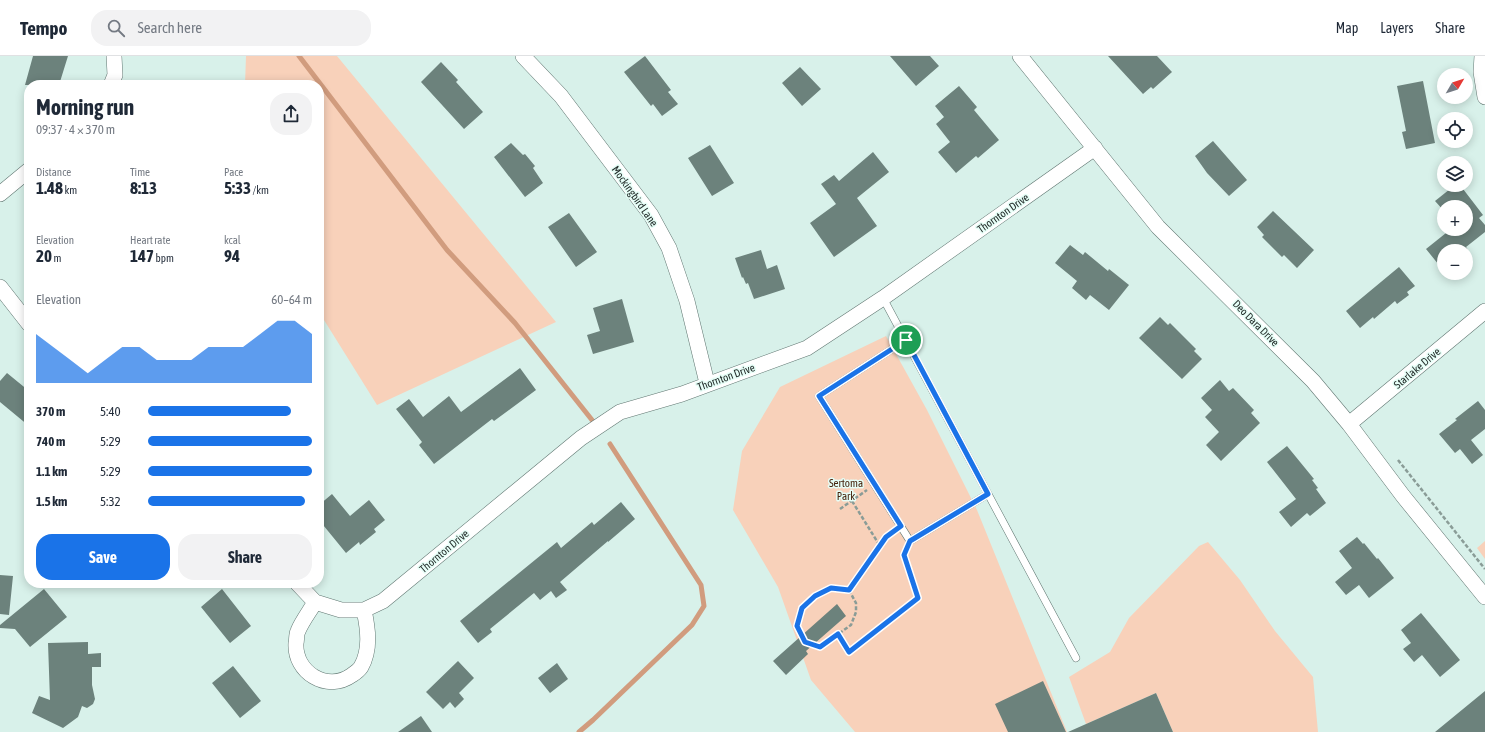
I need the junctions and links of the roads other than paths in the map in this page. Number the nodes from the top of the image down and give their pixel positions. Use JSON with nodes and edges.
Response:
{"nodes":[{"id":1,"x":114,"y":56,"type":"edge"},
{"id":2,"x":523,"y":56,"type":"edge"},
{"id":3,"x":1020,"y":56,"type":"edge"},
{"id":4,"x":1482,"y":56,"type":"edge"},
{"id":5,"x":113,"y":80,"type":"edge"},
{"id":6,"x":1485,"y":98,"type":"edge"},
{"id":7,"x":1095,"y":148,"type":"junction"},
{"id":8,"x":24,"y":174,"type":"edge"},
{"id":9,"x":0,"y":194,"type":"edge"},
{"id":10,"x":0,"y":286,"type":"edge"},
{"id":11,"x":883,"y":298,"type":"junction"},
{"id":12,"x":1485,"y":311,"type":"edge"},
{"id":13,"x":24,"y":317,"type":"edge"},
{"id":14,"x":906,"y":340,"type":"junction"},
{"id":15,"x":707,"y":384,"type":"junction"},
{"id":16,"x":1349,"y":424,"type":"junction"},
{"id":17,"x":988,"y":494,"type":"junction"},
{"id":18,"x":301,"y":588,"type":"edge"},
{"id":19,"x":1485,"y":598,"type":"edge"},
{"id":20,"x":315,"y":602,"type":"junction"},
{"id":21,"x":364,"y":610,"type":"junction"},
{"id":22,"x":1076,"y":658,"type":"dead end"}],
"edges":[{"from":1,"to":5,"type":"street"},
{"from":2,"to":15,"type":"street","name":"Mockingbird Lane"},
{"from":3,"to":7,"type":"street","name":"Deo Dara Drive"},
{"from":4,"to":6,"type":"street"},
{"from":7,"to":11,"type":"street","name":"Thornton Drive"},
{"from":7,"to":16,"type":"street","name":"Deo Dara Drive"},
{"from":8,"to":9,"type":"street"},
{"from":10,"to":13,"type":"street"},
{"from":11,"to":14,"type":"lane"},
{"from":11,"to":15,"type":"street","name":"Thornton Drive"},
{"from":12,"to":16,"type":"street","name":"Starlake Drive"},
{"from":14,"to":17,"type":"lane"},
{"from":14,"to":17,"type":"lane"},
{"from":15,"to":21,"type":"street","name":"Thornton Drive"},
{"from":16,"to":19,"type":"street","name":"Deo Dara Drive"},
{"from":17,"to":22,"type":"lane"},
{"from":18,"to":20,"type":"street"},
{"from":20,"to":21,"type":"street","name":"Thornton Drive"},
{"from":20,"to":21,"type":"street"}]}
